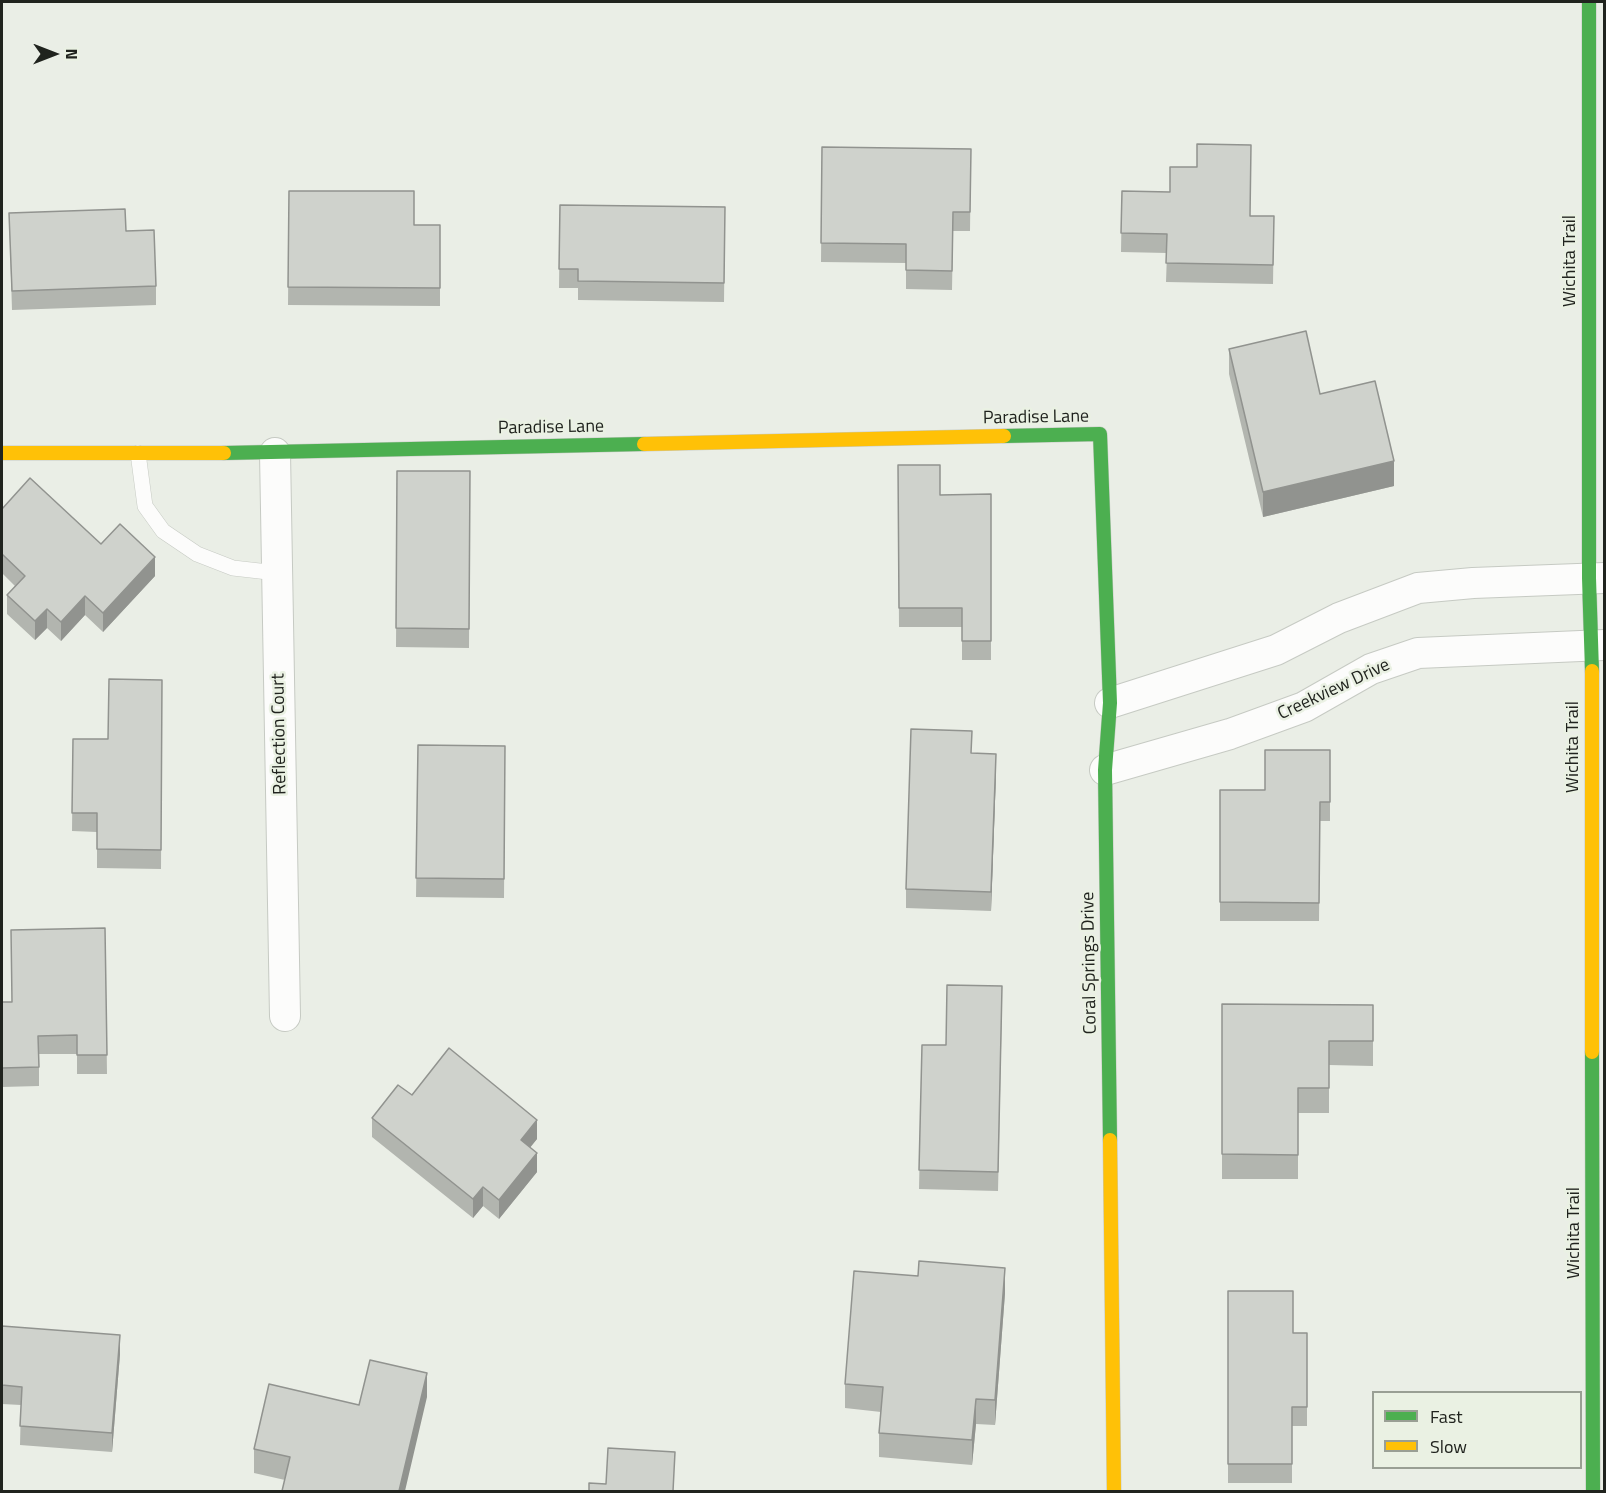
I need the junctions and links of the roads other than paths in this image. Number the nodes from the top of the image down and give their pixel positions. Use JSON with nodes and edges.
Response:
{"nodes":[{"id":1,"x":1589,"y":2,"type":"edge"},
{"id":2,"x":1100,"y":434,"type":"joint"},
{"id":3,"x":2,"y":453,"type":"edge"},
{"id":4,"x":138,"y":453,"type":"junction"},
{"id":5,"x":275,"y":453,"type":"junction"},
{"id":6,"x":277,"y":573,"type":"junction"},
{"id":7,"x":1597,"y":578,"type":"edge"},
{"id":8,"x":1598,"y":645,"type":"edge"},
{"id":9,"x":1110,"y":703,"type":"junction"},
{"id":10,"x":1105,"y":770,"type":"junction"},
{"id":11,"x":285,"y":1016,"type":"dead end"},
{"id":12,"x":1114,"y":1491,"type":"edge"},
{"id":13,"x":1593,"y":1491,"type":"edge"}],
"edges":[{"from":1,"to":7,"type":"street","name":"Wichita Trail"},
{"from":2,"to":5,"type":"street","name":"Paradise Lane"},
{"from":2,"to":9,"type":"street","name":"Coral Springs Drive"},
{"from":3,"to":4,"type":"street","name":"Paradise Lane"},
{"from":4,"to":5,"type":"street","name":"Paradise Lane"},
{"from":4,"to":6,"type":"lane"},
{"from":5,"to":6,"type":"street","name":"Reflection Court"},
{"from":6,"to":11,"type":"street","name":"Reflection Court"},
{"from":7,"to":8,"type":"street","name":"Wichita Trail"},
{"from":7,"to":9,"type":"street"},
{"from":8,"to":10,"type":"street","name":"Creekview Drive"},
{"from":8,"to":13,"type":"street","name":"Wichita Trail"},
{"from":9,"to":10,"type":"street","name":"Coral Springs Drive"},
{"from":10,"to":12,"type":"street","name":"Coral Springs Drive"}]}
